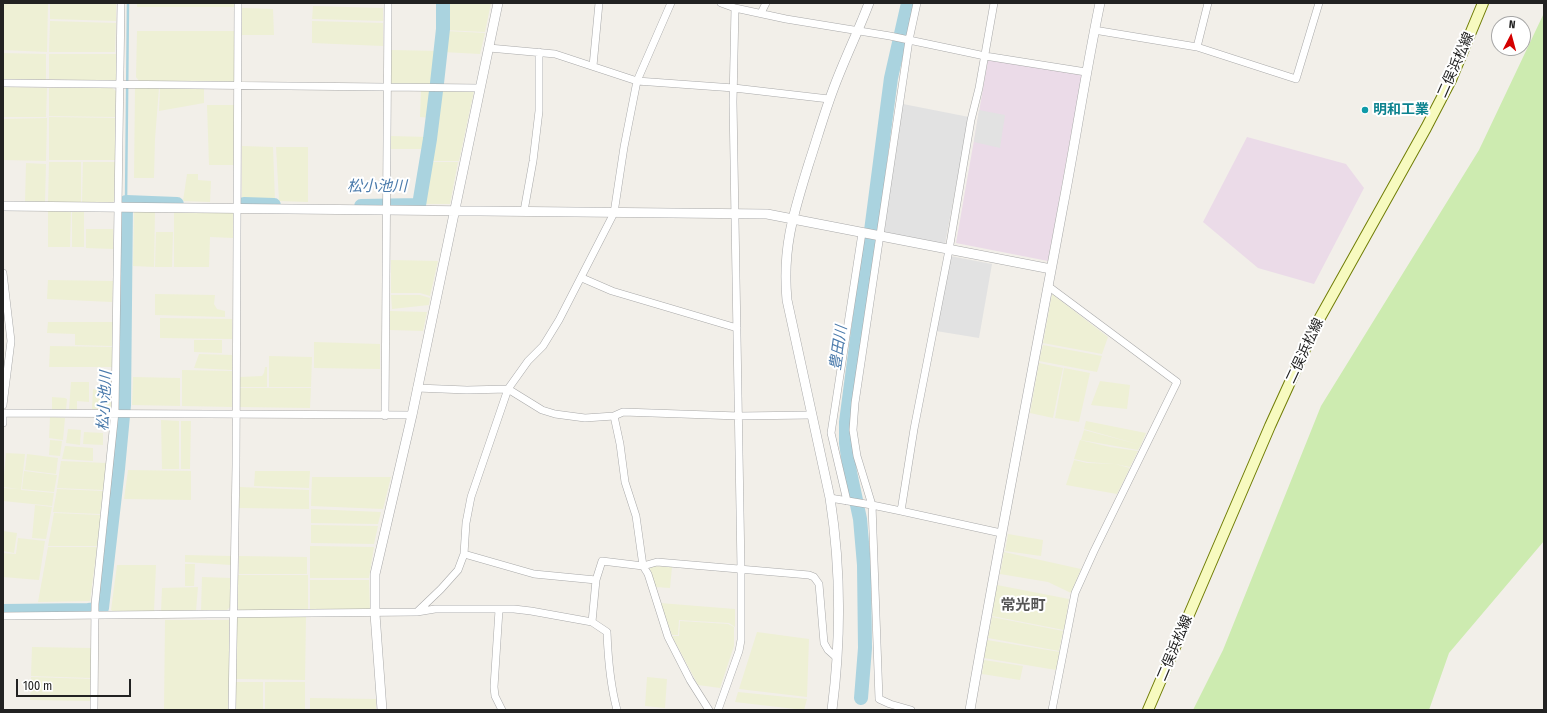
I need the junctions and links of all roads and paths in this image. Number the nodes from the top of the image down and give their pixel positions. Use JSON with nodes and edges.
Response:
{"nodes":[{"id":1,"x":121,"y":3,"type":"edge"},
{"id":2,"x":238,"y":3,"type":"edge"},
{"id":3,"x":388,"y":3,"type":"edge"},
{"id":4,"x":498,"y":3,"type":"edge"},
{"id":5,"x":599,"y":3,"type":"edge"},
{"id":6,"x":671,"y":3,"type":"edge"},
{"id":7,"x":720,"y":3,"type":"edge"},
{"id":8,"x":766,"y":3,"type":"edge"},
{"id":9,"x":869,"y":3,"type":"edge"},
{"id":10,"x":917,"y":3,"type":"edge"},
{"id":11,"x":994,"y":3,"type":"edge"},
{"id":12,"x":1100,"y":3,"type":"edge"},
{"id":13,"x":1208,"y":3,"type":"edge"},
{"id":14,"x":1319,"y":3,"type":"edge"},
{"id":15,"x":1483,"y":3,"type":"edge"},
{"id":16,"x":735,"y":8,"type":"junction"},
{"id":17,"x":761,"y":13,"type":"junction"},
{"id":18,"x":1094,"y":30,"type":"junction"},
{"id":19,"x":859,"y":31,"type":"junction"},
{"id":20,"x":909,"y":40,"type":"junction"},
{"id":21,"x":1197,"y":47,"type":"junction"},
{"id":22,"x":489,"y":48,"type":"junction"},
{"id":23,"x":539,"y":52,"type":"junction"},
{"id":24,"x":985,"y":56,"type":"junction"},
{"id":25,"x":593,"y":66,"type":"junction"},
{"id":26,"x":1086,"y":72,"type":"junction"},
{"id":27,"x":637,"y":81,"type":"junction"},
{"id":28,"x":3,"y":84,"type":"edge"},
{"id":29,"x":121,"y":84,"type":"junction"},
{"id":30,"x":238,"y":86,"type":"junction"},
{"id":31,"x":388,"y":88,"type":"junction"},
{"id":32,"x":480,"y":88,"type":"junction"},
{"id":33,"x":734,"y":88,"type":"junction"},
{"id":34,"x":830,"y":99,"type":"junction"},
{"id":35,"x":3,"y":206,"type":"edge"},
{"id":36,"x":118,"y":207,"type":"junction"},
{"id":37,"x":238,"y":208,"type":"junction"},
{"id":38,"x":386,"y":210,"type":"junction"},
{"id":39,"x":455,"y":210,"type":"junction"},
{"id":40,"x":524,"y":211,"type":"junction"},
{"id":41,"x":614,"y":213,"type":"junction"},
{"id":42,"x":735,"y":213,"type":"junction"},
{"id":43,"x":792,"y":218,"type":"junction"},
{"id":44,"x":863,"y":233,"type":"junction"},
{"id":45,"x":880,"y":236,"type":"junction"},
{"id":46,"x":949,"y":250,"type":"junction"},
{"id":47,"x":1051,"y":269,"type":"junction"},
{"id":48,"x":3,"y":273,"type":"edge"},
{"id":49,"x":582,"y":278,"type":"junction"},
{"id":50,"x":1048,"y":286,"type":"junction"},
{"id":51,"x":737,"y":328,"type":"junction"},
{"id":52,"x":417,"y":388,"type":"junction"},
{"id":53,"x":508,"y":389,"type":"junction"},
{"id":54,"x":3,"y":405,"type":"edge"},
{"id":55,"x":3,"y":413,"type":"edge"},
{"id":56,"x":115,"y":414,"type":"junction"},
{"id":57,"x":236,"y":414,"type":"junction"},
{"id":58,"x":412,"y":415,"type":"junction"},
{"id":59,"x":811,"y":415,"type":"junction"},
{"id":60,"x":385,"y":416,"type":"junction"},
{"id":61,"x":614,"y":416,"type":"junction"},
{"id":62,"x":739,"y":416,"type":"junction"},
{"id":63,"x":3,"y":418,"type":"edge"},
{"id":64,"x":3,"y":423,"type":"edge"},
{"id":65,"x":830,"y":498,"type":"junction"},
{"id":66,"x":848,"y":501,"type":"junction"},
{"id":67,"x":870,"y":504,"type":"junction"},
{"id":68,"x":901,"y":511,"type":"junction"},
{"id":69,"x":1001,"y":533,"type":"junction"},
{"id":70,"x":464,"y":554,"type":"junction"},
{"id":71,"x":643,"y":566,"type":"junction"},
{"id":72,"x":741,"y":569,"type":"junction"},
{"id":73,"x":596,"y":580,"type":"junction"},
{"id":74,"x":498,"y":610,"type":"junction"},
{"id":75,"x":417,"y":612,"type":"junction"},
{"id":76,"x":95,"y":614,"type":"junction"},
{"id":77,"x":375,"y":614,"type":"junction"},
{"id":78,"x":234,"y":615,"type":"junction"},
{"id":79,"x":3,"y":616,"type":"edge"},
{"id":80,"x":592,"y":622,"type":"junction"},
{"id":81,"x":837,"y":658,"type":"junction"},
{"id":82,"x":94,"y":710,"type":"edge"},
{"id":83,"x":232,"y":710,"type":"edge"},
{"id":84,"x":382,"y":710,"type":"edge"},
{"id":85,"x":502,"y":710,"type":"edge"},
{"id":86,"x":617,"y":710,"type":"edge"},
{"id":87,"x":709,"y":710,"type":"edge"},
{"id":88,"x":718,"y":710,"type":"edge"},
{"id":89,"x":832,"y":710,"type":"edge"},
{"id":90,"x":911,"y":710,"type":"edge"},
{"id":91,"x":970,"y":710,"type":"edge"},
{"id":92,"x":1052,"y":710,"type":"edge"},
{"id":93,"x":1148,"y":710,"type":"edge"}],
"edges":[{"from":1,"to":29,"type":"street"},
{"from":2,"to":30,"type":"street"},
{"from":3,"to":31,"type":"street"},
{"from":4,"to":22,"type":"street"},
{"from":5,"to":25,"type":"street"},
{"from":6,"to":27,"type":"street"},
{"from":7,"to":16,"type":"street"},
{"from":8,"to":17,"type":"street"},
{"from":9,"to":19,"type":"street"},
{"from":10,"to":20,"type":"street"},
{"from":11,"to":24,"type":"street"},
{"from":12,"to":18,"type":"street"},
{"from":13,"to":21,"type":"street"},
{"from":14,"to":21,"type":"street"},
{"from":15,"to":93,"type":"main road","name":"二俣浜松線"},
{"from":16,"to":17,"type":"street"},
{"from":16,"to":33,"type":"street"},
{"from":17,"to":19,"type":"street"},
{"from":18,"to":21,"type":"street"},
{"from":18,"to":26,"type":"street"},
{"from":19,"to":20,"type":"street"},
{"from":19,"to":34,"type":"street"},
{"from":20,"to":24,"type":"street"},
{"from":20,"to":45,"type":"street"},
{"from":22,"to":23,"type":"street"},
{"from":22,"to":32,"type":"street"},
{"from":23,"to":25,"type":"street"},
{"from":23,"to":40,"type":"street"},
{"from":24,"to":26,"type":"street"},
{"from":24,"to":46,"type":"street"},
{"from":25,"to":27,"type":"street"},
{"from":26,"to":47,"type":"street"},
{"from":27,"to":33,"type":"street"},
{"from":27,"to":41,"type":"street"},
{"from":28,"to":29,"type":"street"},
{"from":29,"to":30,"type":"street"},
{"from":29,"to":36,"type":"street"},
{"from":30,"to":31,"type":"street"},
{"from":30,"to":37,"type":"street"},
{"from":31,"to":32,"type":"street"},
{"from":31,"to":38,"type":"street"},
{"from":32,"to":39,"type":"street"},
{"from":33,"to":34,"type":"street"},
{"from":33,"to":42,"type":"street"},
{"from":34,"to":43,"type":"street"},
{"from":35,"to":36,"type":"street"},
{"from":36,"to":37,"type":"street"},
{"from":36,"to":56,"type":"street"},
{"from":37,"to":38,"type":"street"},
{"from":37,"to":57,"type":"street"},
{"from":38,"to":39,"type":"street"},
{"from":38,"to":60,"type":"street"},
{"from":39,"to":40,"type":"street"},
{"from":39,"to":52,"type":"street"},
{"from":40,"to":41,"type":"street"},
{"from":41,"to":42,"type":"street"},
{"from":41,"to":49,"type":"street"},
{"from":42,"to":43,"type":"street"},
{"from":42,"to":51,"type":"street"},
{"from":43,"to":44,"type":"street"},
{"from":43,"to":59,"type":"street"},
{"from":44,"to":45,"type":"street"},
{"from":44,"to":66,"type":"street"},
{"from":45,"to":46,"type":"street"},
{"from":45,"to":67,"type":"street"},
{"from":46,"to":47,"type":"street"},
{"from":46,"to":68,"type":"street"},
{"from":47,"to":50,"type":"street"},
{"from":48,"to":54,"type":"street"},
{"from":49,"to":51,"type":"street"},
{"from":49,"to":53,"type":"street"},
{"from":50,"to":69,"type":"street"},
{"from":50,"to":92,"type":"street"},
{"from":51,"to":62,"type":"street"},
{"from":52,"to":53,"type":"street"},
{"from":52,"to":58,"type":"street"},
{"from":53,"to":61,"type":"street"},
{"from":53,"to":70,"type":"street"},
{"from":55,"to":56,"type":"street"},
{"from":56,"to":57,"type":"street"},
{"from":56,"to":76,"type":"street"},
{"from":57,"to":60,"type":"street"},
{"from":57,"to":78,"type":"street"},
{"from":58,"to":60,"type":"street"},
{"from":58,"to":77,"type":"street"},
{"from":59,"to":62,"type":"street"},
{"from":59,"to":65,"type":"street"},
{"from":61,"to":62,"type":"street"},
{"from":61,"to":71,"type":"street"},
{"from":62,"to":72,"type":"street"},
{"from":63,"to":64,"type":"street"},
{"from":65,"to":66,"type":"street"},
{"from":65,"to":81,"type":"street"},
{"from":66,"to":67,"type":"street"},
{"from":67,"to":68,"type":"street"},
{"from":67,"to":90,"type":"street"},
{"from":68,"to":69,"type":"street"},
{"from":69,"to":91,"type":"street"},
{"from":70,"to":73,"type":"street"},
{"from":70,"to":75,"type":"street"},
{"from":71,"to":72,"type":"street"},
{"from":71,"to":73,"type":"street"},
{"from":71,"to":87,"type":"street"},
{"from":72,"to":81,"type":"street"},
{"from":72,"to":88,"type":"street"},
{"from":73,"to":80,"type":"street"},
{"from":74,"to":75,"type":"street"},
{"from":74,"to":80,"type":"street"},
{"from":74,"to":85,"type":"street"},
{"from":75,"to":77,"type":"street"},
{"from":76,"to":78,"type":"street"},
{"from":76,"to":79,"type":"street"},
{"from":76,"to":82,"type":"street"},
{"from":77,"to":78,"type":"street"},
{"from":77,"to":84,"type":"street"},
{"from":78,"to":83,"type":"street"},
{"from":80,"to":86,"type":"street"},
{"from":81,"to":89,"type":"street"}]}
